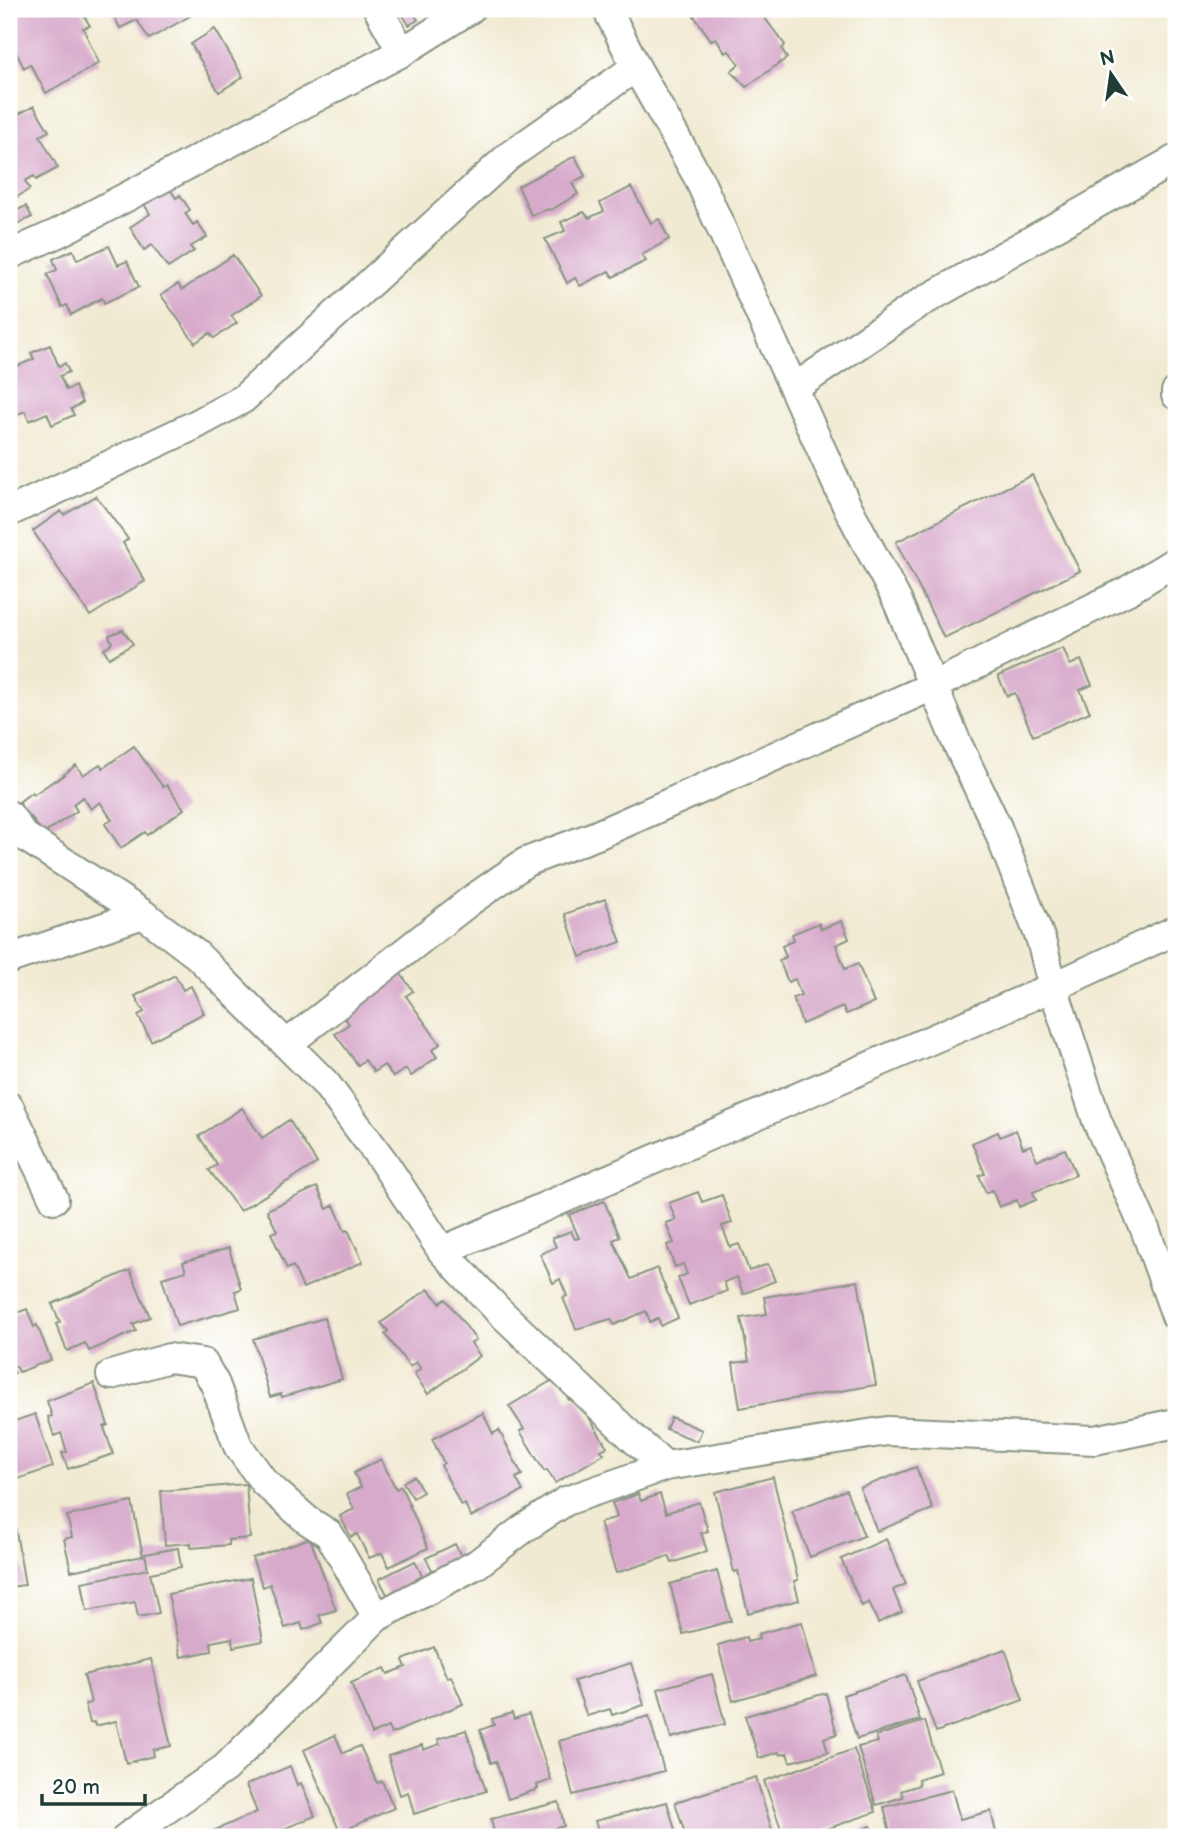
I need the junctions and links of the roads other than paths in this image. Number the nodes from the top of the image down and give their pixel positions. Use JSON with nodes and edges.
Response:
{"nodes":[{"id":1,"x":378,"y":9,"type":"edge"},
{"id":2,"x":470,"y":9,"type":"edge"},
{"id":3,"x":607,"y":9,"type":"edge"},
{"id":4,"x":402,"y":52,"type":"junction"},
{"id":5,"x":636,"y":67,"type":"junction"},
{"id":6,"x":1176,"y":159,"type":"edge"},
{"id":7,"x":9,"y":255,"type":"edge"},
{"id":8,"x":794,"y":388,"type":"junction"},
{"id":9,"x":9,"y":512,"type":"edge"},
{"id":10,"x":1176,"y":561,"type":"edge"},
{"id":11,"x":933,"y":687,"type":"junction"},
{"id":12,"x":9,"y":815,"type":"edge"},
{"id":13,"x":143,"y":914,"type":"junction"},
{"id":14,"x":1176,"y":930,"type":"edge"},
{"id":15,"x":9,"y":960,"type":"edge"},
{"id":16,"x":1053,"y":987,"type":"junction"},
{"id":17,"x":287,"y":1044,"type":"junction"},
{"id":18,"x":9,"y":1107,"type":"edge"},
{"id":19,"x":54,"y":1199,"type":"dead end"},
{"id":20,"x":442,"y":1251,"type":"junction"},
{"id":21,"x":1176,"y":1317,"type":"edge"},
{"id":22,"x":111,"y":1375,"type":"dead end"},
{"id":23,"x":1176,"y":1423,"type":"edge"},
{"id":24,"x":666,"y":1466,"type":"junction"},
{"id":25,"x":377,"y":1617,"type":"junction"},
{"id":26,"x":127,"y":1837,"type":"edge"}],
"edges":[{"from":1,"to":4,"type":"street"},
{"from":2,"to":4,"type":"street"},
{"from":3,"to":5,"type":"street"},
{"from":4,"to":7,"type":"street"},
{"from":5,"to":8,"type":"street"},
{"from":5,"to":9,"type":"street"},
{"from":6,"to":8,"type":"street"},
{"from":8,"to":11,"type":"street"},
{"from":10,"to":11,"type":"street"},
{"from":11,"to":16,"type":"street"},
{"from":11,"to":17,"type":"street"},
{"from":12,"to":13,"type":"street"},
{"from":13,"to":15,"type":"street"},
{"from":13,"to":17,"type":"street"},
{"from":14,"to":16,"type":"street"},
{"from":16,"to":20,"type":"street"},
{"from":16,"to":21,"type":"street"},
{"from":17,"to":20,"type":"street"},
{"from":18,"to":19,"type":"street"},
{"from":20,"to":24,"type":"street"},
{"from":22,"to":25,"type":"street"},
{"from":23,"to":24,"type":"street"},
{"from":24,"to":25,"type":"street"},
{"from":25,"to":26,"type":"street"}]}
